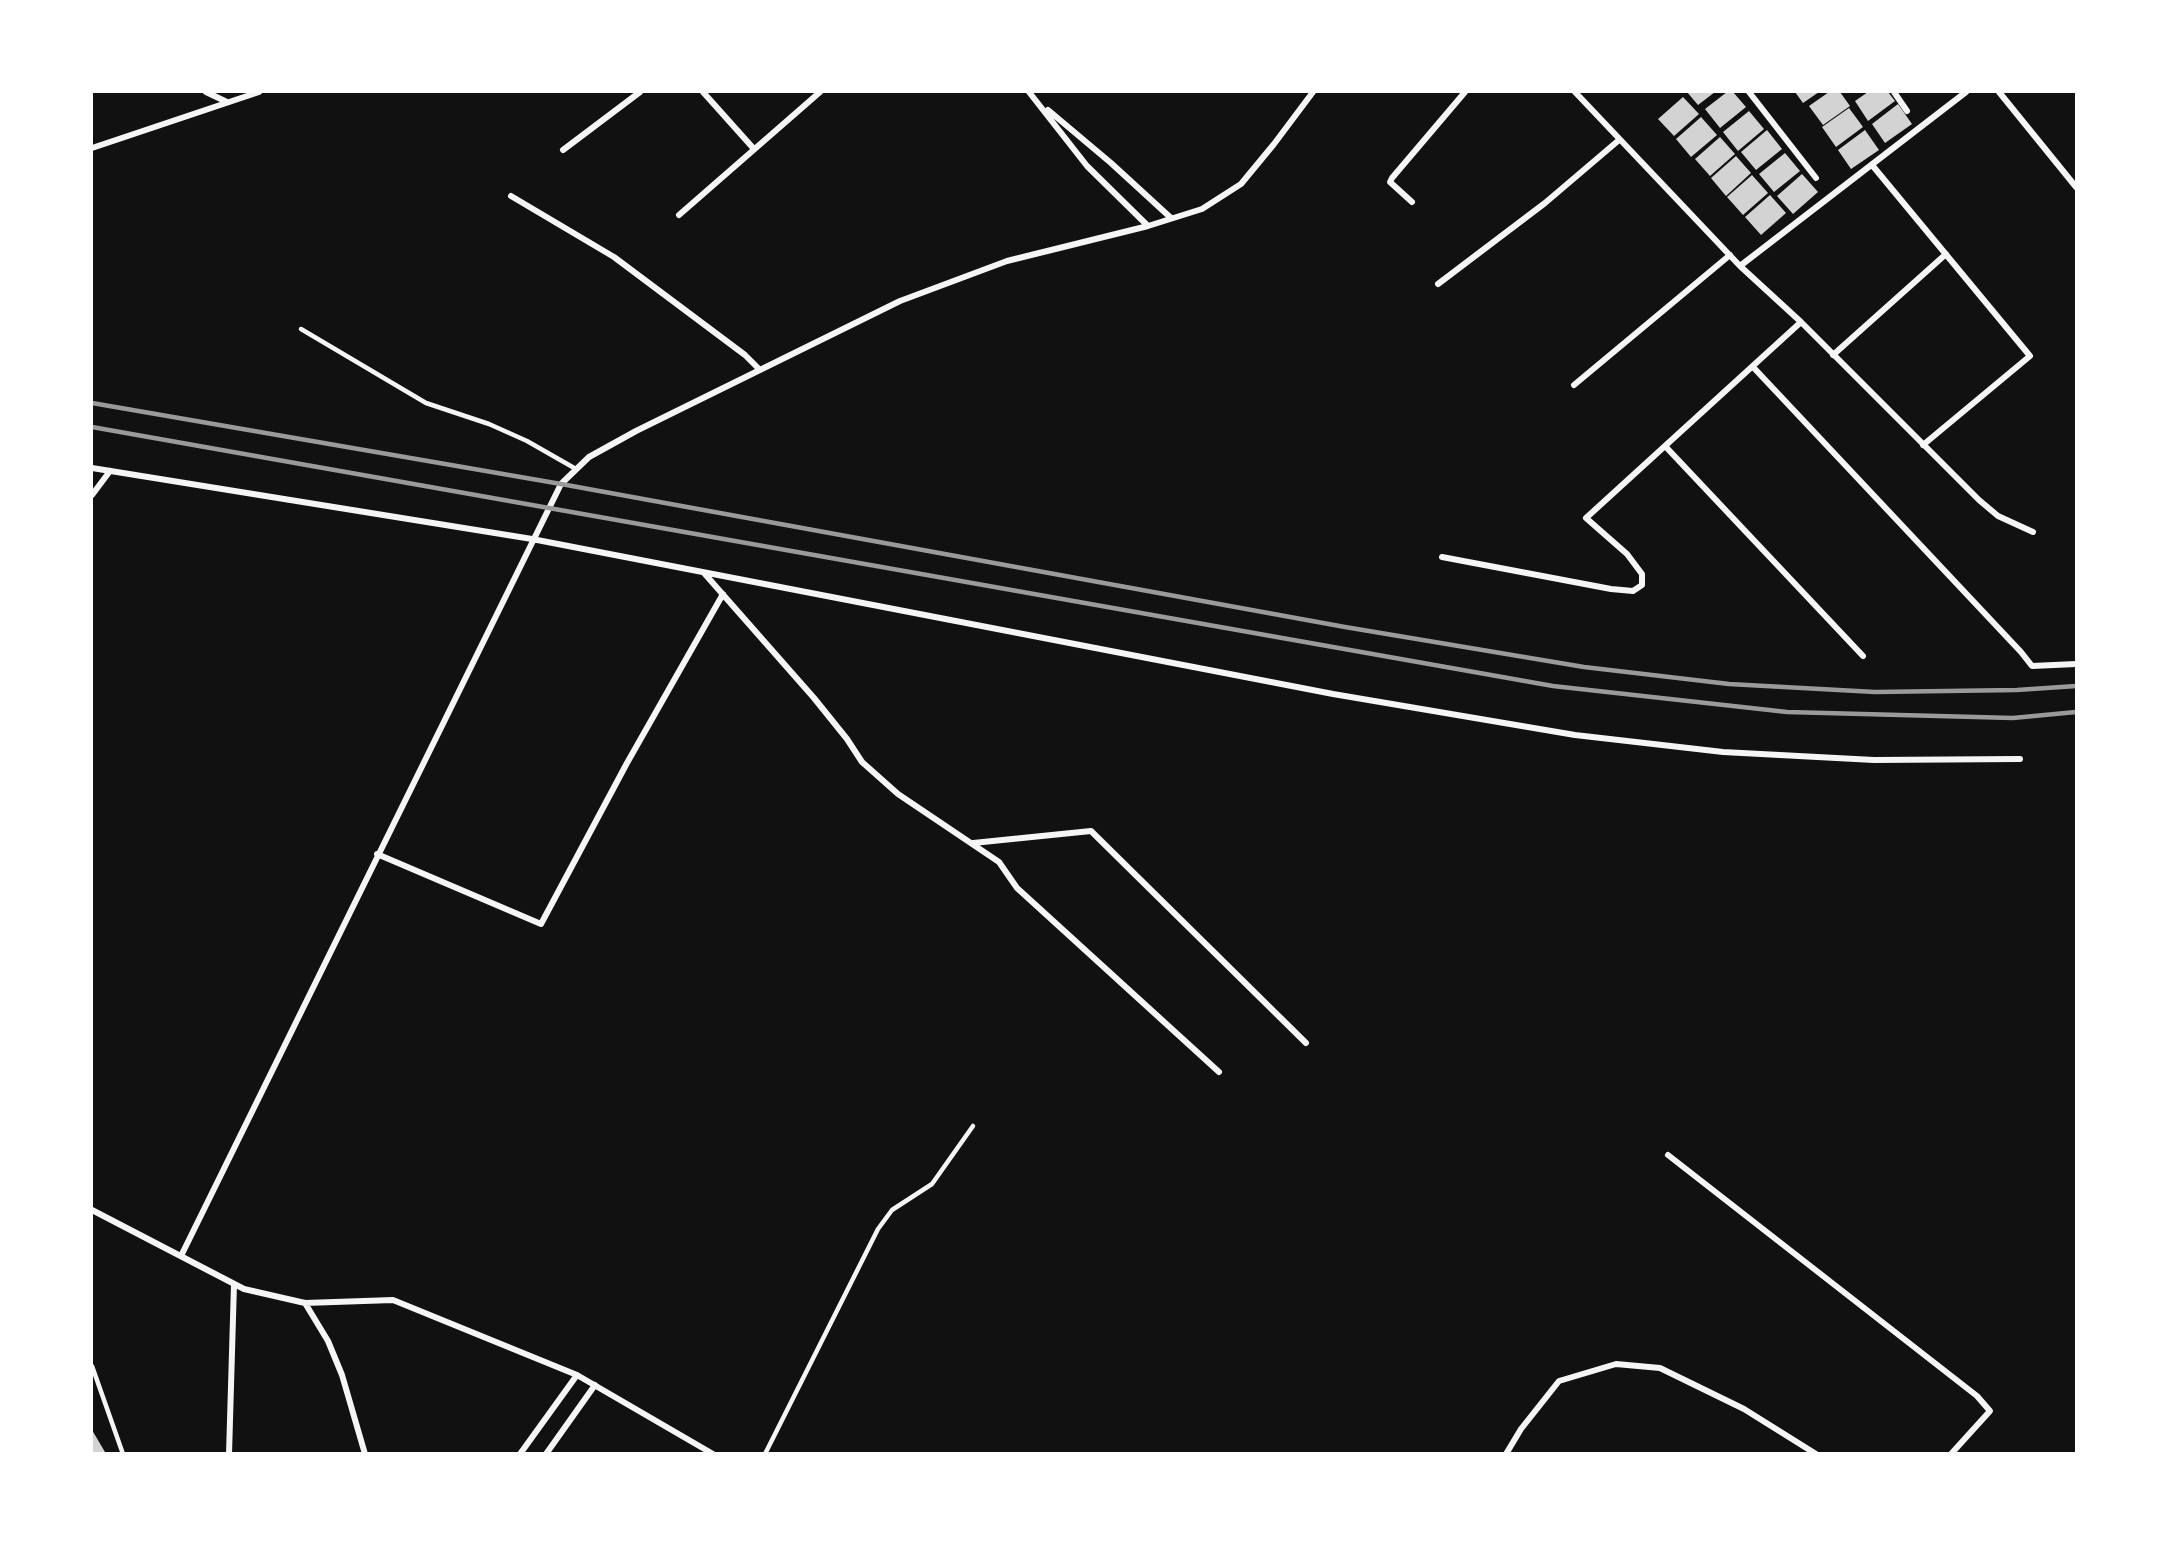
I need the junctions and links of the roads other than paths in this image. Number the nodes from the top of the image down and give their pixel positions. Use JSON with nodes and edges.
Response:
{"nodes":[{"id":1,"x":206,"y":92,"type":"edge"},
{"id":2,"x":259,"y":92,"type":"edge"},
{"id":3,"x":640,"y":92,"type":"edge"},
{"id":4,"x":703,"y":92,"type":"edge"},
{"id":5,"x":820,"y":92,"type":"edge"},
{"id":6,"x":1029,"y":92,"type":"edge"},
{"id":7,"x":1313,"y":92,"type":"edge"},
{"id":8,"x":1466,"y":92,"type":"edge"},
{"id":9,"x":1575,"y":92,"type":"edge"},
{"id":10,"x":1749,"y":92,"type":"edge"},
{"id":11,"x":1894,"y":92,"type":"edge"},
{"id":12,"x":1966,"y":92,"type":"edge"},
{"id":13,"x":1999,"y":92,"type":"edge"},
{"id":14,"x":227,"y":102,"type":"junction"},
{"id":15,"x":1038,"y":102,"type":"junction"},
{"id":16,"x":1907,"y":111,"type":"dead end"},
{"id":17,"x":1619,"y":140,"type":"junction"},
{"id":18,"x":92,"y":148,"type":"edge"},
{"id":19,"x":754,"y":149,"type":"junction"},
{"id":20,"x":563,"y":150,"type":"dead end"},
{"id":21,"x":1872,"y":165,"type":"junction"},
{"id":22,"x":1816,"y":178,"type":"dead end"},
{"id":23,"x":2076,"y":187,"type":"edge"},
{"id":24,"x":511,"y":196,"type":"dead end"},
{"id":25,"x":1412,"y":202,"type":"dead end"},
{"id":26,"x":679,"y":215,"type":"dead end"},
{"id":27,"x":1171,"y":218,"type":"junction"},
{"id":28,"x":1148,"y":226,"type":"junction"},
{"id":29,"x":1946,"y":254,"type":"junction"},
{"id":30,"x":1730,"y":255,"type":"junction"},
{"id":31,"x":1740,"y":266,"type":"junction"},
{"id":32,"x":1438,"y":284,"type":"dead end"},
{"id":33,"x":1802,"y":322,"type":"junction"},
{"id":34,"x":301,"y":329,"type":"dead end"},
{"id":35,"x":1833,"y":355,"type":"junction"},
{"id":36,"x":1753,"y":367,"type":"junction"},
{"id":37,"x":760,"y":370,"type":"junction"},
{"id":38,"x":1574,"y":385,"type":"dead end"},
{"id":39,"x":1923,"y":445,"type":"junction"},
{"id":40,"x":1665,"y":446,"type":"junction"},
{"id":41,"x":92,"y":468,"type":"edge"},
{"id":42,"x":576,"y":469,"type":"junction"},
{"id":43,"x":110,"y":471,"type":"junction"},
{"id":44,"x":92,"y":495,"type":"edge"},
{"id":45,"x":2033,"y":532,"type":"dead end"},
{"id":46,"x":532,"y":539,"type":"junction"},
{"id":47,"x":1442,"y":557,"type":"dead end"},
{"id":48,"x":704,"y":573,"type":"junction"},
{"id":49,"x":723,"y":594,"type":"junction"},
{"id":50,"x":1863,"y":656,"type":"dead end"},
{"id":51,"x":2076,"y":664,"type":"edge"},
{"id":52,"x":2020,"y":759,"type":"dead end"},
{"id":53,"x":972,"y":843,"type":"junction"},
{"id":54,"x":377,"y":854,"type":"junction"},
{"id":55,"x":1306,"y":1042,"type":"dead end"},
{"id":56,"x":1219,"y":1072,"type":"dead end"},
{"id":57,"x":973,"y":1126,"type":"dead end"},
{"id":58,"x":1668,"y":1155,"type":"dead end"},
{"id":59,"x":92,"y":1210,"type":"edge"},
{"id":60,"x":181,"y":1256,"type":"junction"},
{"id":61,"x":234,"y":1284,"type":"junction"},
{"id":62,"x":305,"y":1303,"type":"junction"},
{"id":63,"x":92,"y":1366,"type":"edge"},
{"id":64,"x":577,"y":1375,"type":"junction"},
{"id":65,"x":595,"y":1385,"type":"junction"},
{"id":66,"x":123,"y":1454,"type":"edge"},
{"id":67,"x":229,"y":1454,"type":"edge"},
{"id":68,"x":364,"y":1454,"type":"edge"},
{"id":69,"x":520,"y":1454,"type":"edge"},
{"id":70,"x":546,"y":1454,"type":"edge"},
{"id":71,"x":714,"y":1454,"type":"edge"},
{"id":72,"x":765,"y":1454,"type":"edge"},
{"id":73,"x":1506,"y":1454,"type":"edge"},
{"id":74,"x":1816,"y":1454,"type":"edge"},
{"id":75,"x":1951,"y":1454,"type":"edge"}],
"edges":[{"from":1,"to":14,"type":"street"},
{"from":2,"to":14,"type":"street"},
{"from":3,"to":20,"type":"street"},
{"from":4,"to":19,"type":"street"},
{"from":5,"to":19,"type":"street"},
{"from":6,"to":15,"type":"street"},
{"from":7,"to":27,"type":"street"},
{"from":8,"to":25,"type":"street"},
{"from":9,"to":17,"type":"street"},
{"from":10,"to":22,"type":"street"},
{"from":11,"to":16,"type":"street"},
{"from":12,"to":21,"type":"street"},
{"from":13,"to":23,"type":"street"},
{"from":14,"to":18,"type":"street"},
{"from":15,"to":27,"type":"street"},
{"from":15,"to":28,"type":"street"},
{"from":17,"to":30,"type":"street"},
{"from":17,"to":32,"type":"street"},
{"from":19,"to":26,"type":"street"},
{"from":21,"to":29,"type":"street"},
{"from":21,"to":31,"type":"street"},
{"from":24,"to":37,"type":"street"},
{"from":27,"to":28,"type":"street"},
{"from":28,"to":37,"type":"street"},
{"from":29,"to":35,"type":"street"},
{"from":29,"to":39,"type":"street"},
{"from":30,"to":31,"type":"street"},
{"from":30,"to":38,"type":"street"},
{"from":31,"to":33,"type":"street"},
{"from":33,"to":35,"type":"street"},
{"from":33,"to":36,"type":"street"},
{"from":34,"to":42,"type":"lane"},
{"from":35,"to":39,"type":"street"},
{"from":36,"to":40,"type":"street"},
{"from":36,"to":51,"type":"street"},
{"from":37,"to":42,"type":"street"},
{"from":39,"to":45,"type":"street"},
{"from":40,"to":47,"type":"street"},
{"from":40,"to":50,"type":"street"},
{"from":41,"to":43,"type":"street"},
{"from":42,"to":46,"type":"street"},
{"from":43,"to":44,"type":"street"},
{"from":43,"to":46,"type":"street"},
{"from":46,"to":48,"type":"street"},
{"from":46,"to":54,"type":"street"},
{"from":48,"to":49,"type":"street"},
{"from":48,"to":52,"type":"street"},
{"from":49,"to":53,"type":"street"},
{"from":49,"to":54,"type":"street"},
{"from":53,"to":55,"type":"street"},
{"from":53,"to":56,"type":"street"},
{"from":54,"to":60,"type":"street"},
{"from":57,"to":72,"type":"lane"},
{"from":58,"to":75,"type":"street"},
{"from":59,"to":60,"type":"street"},
{"from":60,"to":61,"type":"street"},
{"from":61,"to":62,"type":"street"},
{"from":61,"to":67,"type":"street"},
{"from":62,"to":64,"type":"street"},
{"from":62,"to":68,"type":"street"},
{"from":63,"to":66,"type":"lane"},
{"from":64,"to":65,"type":"street"},
{"from":64,"to":69,"type":"street"},
{"from":65,"to":70,"type":"street"},
{"from":65,"to":71,"type":"street"},
{"from":73,"to":74,"type":"street"}]}
